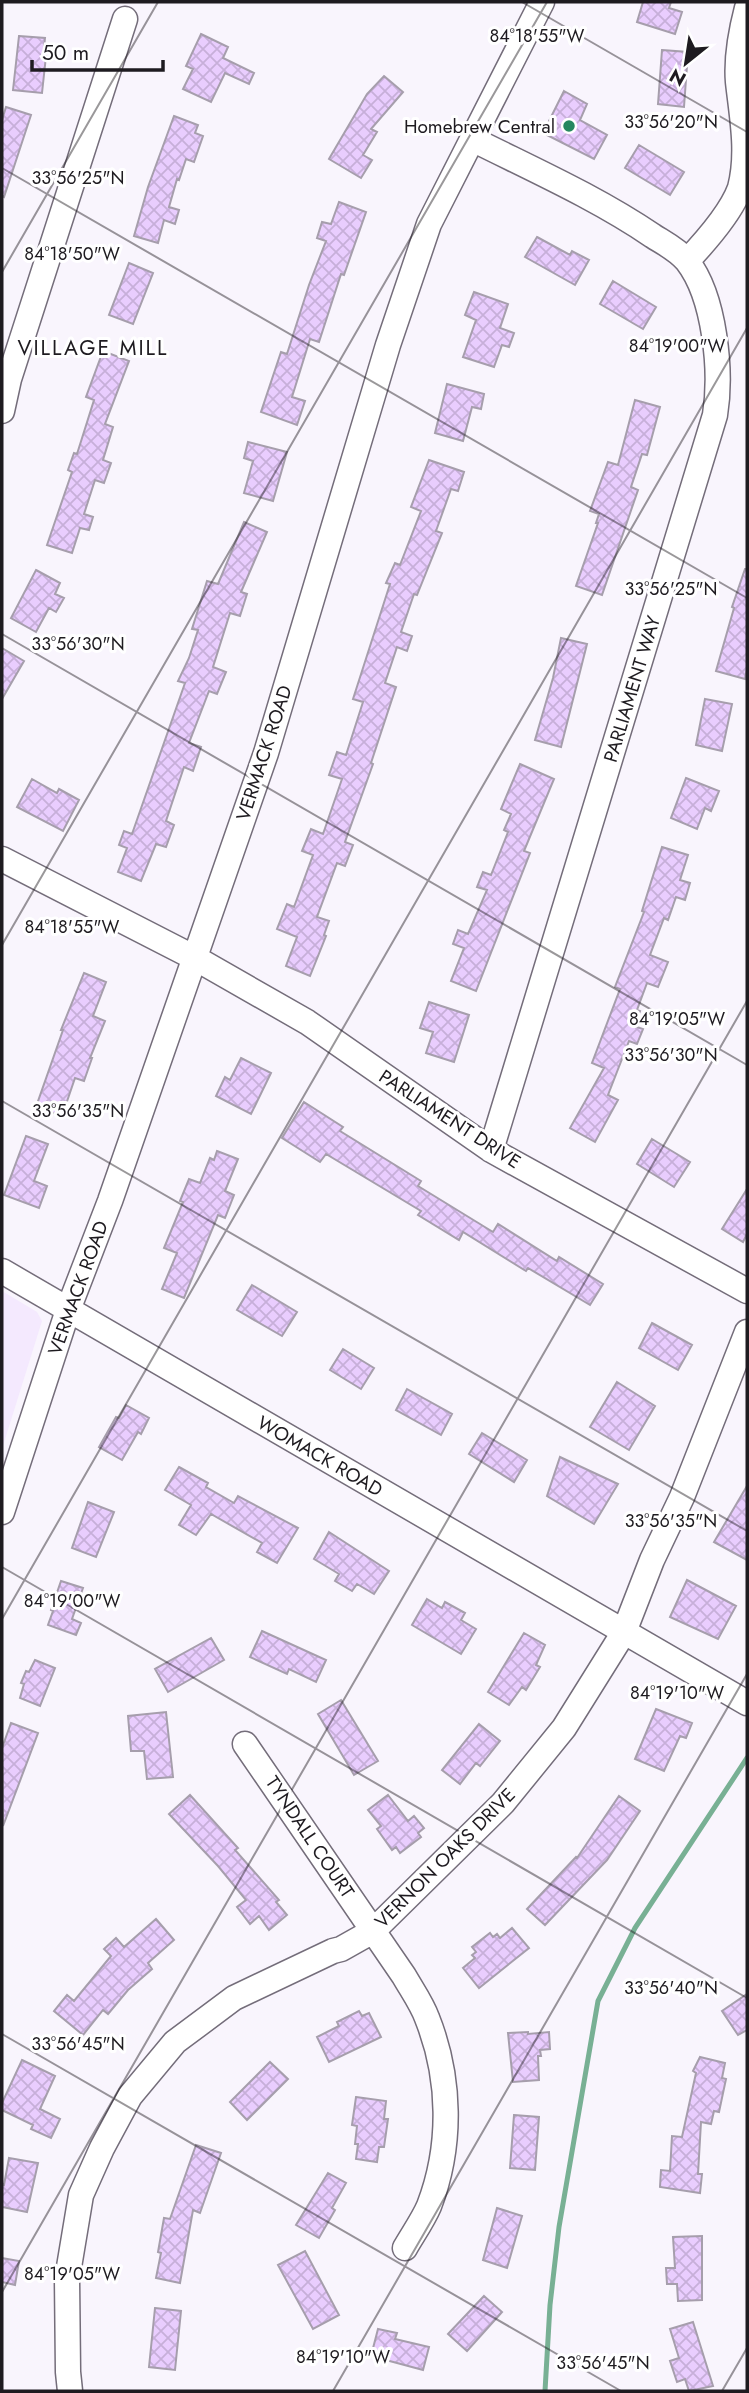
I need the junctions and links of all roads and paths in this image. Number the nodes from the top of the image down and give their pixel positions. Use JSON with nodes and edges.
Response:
{"nodes":[{"id":1,"x":542,"y":2,"type":"edge"},
{"id":2,"x":747,"y":8,"type":"edge"},
{"id":3,"x":125,"y":19,"type":"dead end"},
{"id":4,"x":474,"y":140,"type":"junction"},
{"id":5,"x":687,"y":261,"type":"junction"},
{"id":6,"x":2,"y":411,"type":"edge"},
{"id":7,"x":2,"y":859,"type":"edge"},
{"id":8,"x":195,"y":958,"type":"junction"},
{"id":9,"x":491,"y":1150,"type":"junction"},
{"id":10,"x":2,"y":1271,"type":"edge"},
{"id":11,"x":747,"y":1290,"type":"edge"},
{"id":12,"x":68,"y":1310,"type":"junction"},
{"id":13,"x":747,"y":1332,"type":"edge"},
{"id":14,"x":2,"y":1512,"type":"edge"},
{"id":15,"x":624,"y":1632,"type":"junction"},
{"id":16,"x":747,"y":1703,"type":"edge"},
{"id":17,"x":245,"y":1744,"type":"dead end"},
{"id":18,"x":373,"y":1931,"type":"junction"},
{"id":19,"x":405,"y":2248,"type":"dead end"},
{"id":20,"x":70,"y":2391,"type":"edge"}],
"edges":[{"from":1,"to":4,"type":"street","name":"VERMACK ROAD"},
{"from":2,"to":5,"type":"street"},
{"from":3,"to":6,"type":"street"},
{"from":4,"to":5,"type":"street","name":"PARLIAMENT WAY"},
{"from":4,"to":8,"type":"street","name":"VERMACK ROAD"},
{"from":5,"to":9,"type":"street","name":"PARLIAMENT WAY"},
{"from":7,"to":8,"type":"street","name":"PARLIAMENT DRIVE"},
{"from":8,"to":9,"type":"street","name":"PARLIAMENT DRIVE"},
{"from":8,"to":12,"type":"street","name":"VERMACK ROAD"},
{"from":9,"to":11,"type":"street","name":"PARLIAMENT DRIVE"},
{"from":10,"to":12,"type":"street","name":"WOMACK ROAD"},
{"from":12,"to":14,"type":"street","name":"VERMACK ROAD"},
{"from":12,"to":15,"type":"street","name":"WOMACK ROAD"},
{"from":13,"to":15,"type":"street","name":"VERNON OAKS DRIVE"},
{"from":15,"to":16,"type":"street","name":"WOMACK ROAD"},
{"from":15,"to":18,"type":"street","name":"VERNON OAKS DRIVE"},
{"from":17,"to":18,"type":"street","name":"TYNDALL COURT"},
{"from":18,"to":19,"type":"street","name":"TYNDALL COURT"},
{"from":18,"to":20,"type":"street","name":"VERNON OAKS DRIVE"}]}
